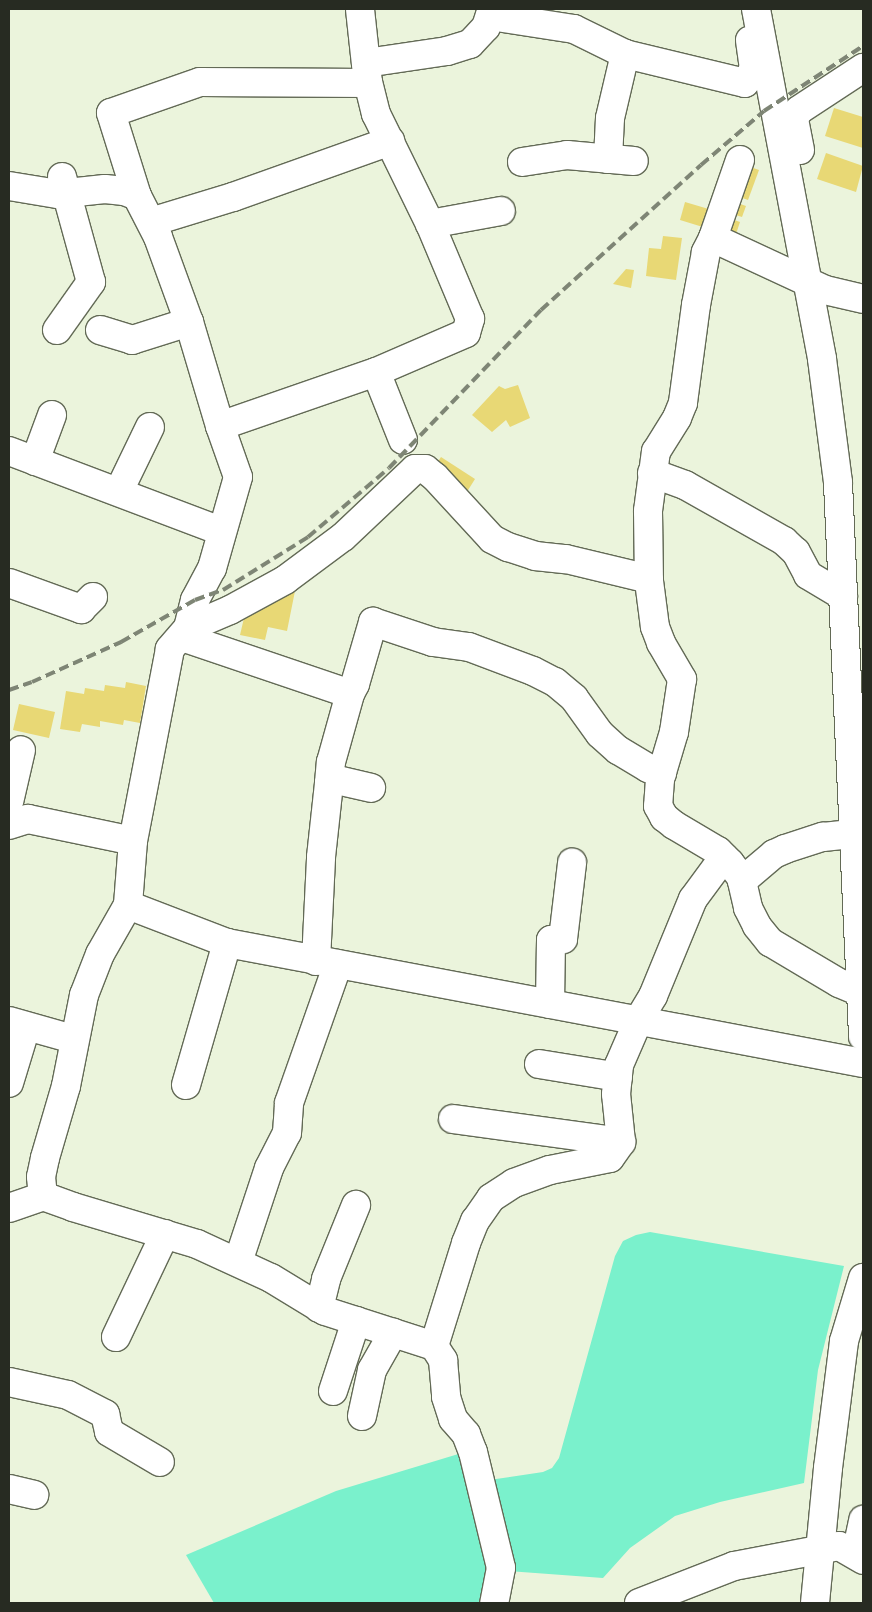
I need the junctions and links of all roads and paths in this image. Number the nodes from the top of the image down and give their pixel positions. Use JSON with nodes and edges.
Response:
{"nodes":[{"id":1,"x":360,"y":9,"type":"edge"},
{"id":2,"x":745,"y":9,"type":"edge"},
{"id":3,"x":756,"y":9,"type":"edge"},
{"id":4,"x":491,"y":12,"type":"edge"},
{"id":5,"x":625,"y":54,"type":"junction"},
{"id":6,"x":863,"y":68,"type":"edge"},
{"id":7,"x":367,"y":73,"type":"junction"},
{"id":8,"x":390,"y":141,"type":"junction"},
{"id":9,"x":740,"y":160,"type":"dead end"},
{"id":10,"x":522,"y":162,"type":"dead end"},
{"id":11,"x":64,"y":184,"type":"junction"},
{"id":12,"x":9,"y":186,"type":"edge"},
{"id":13,"x":137,"y":196,"type":"junction"},
{"id":14,"x":501,"y":211,"type":"dead end"},
{"id":15,"x":151,"y":222,"type":"junction"},
{"id":16,"x":430,"y":224,"type":"junction"},
{"id":17,"x":713,"y":238,"type":"junction"},
{"id":18,"x":816,"y":285,"type":"junction"},
{"id":19,"x":863,"y":299,"type":"edge"},
{"id":20,"x":189,"y":322,"type":"junction"},
{"id":21,"x":57,"y":330,"type":"dead end"},
{"id":22,"x":100,"y":330,"type":"dead end"},
{"id":23,"x":376,"y":372,"type":"junction"},
{"id":24,"x":52,"y":415,"type":"dead end"},
{"id":25,"x":220,"y":426,"type":"junction"},
{"id":26,"x":150,"y":427,"type":"dead end"},
{"id":27,"x":403,"y":440,"type":"dead end"},
{"id":28,"x":9,"y":451,"type":"edge"},
{"id":29,"x":35,"y":461,"type":"junction"},
{"id":30,"x":652,"y":473,"type":"junction"},
{"id":31,"x":119,"y":491,"type":"junction"},
{"id":32,"x":221,"y":531,"type":"junction"},
{"id":33,"x":649,"y":579,"type":"junction"},
{"id":34,"x":9,"y":583,"type":"edge"},
{"id":35,"x":843,"y":596,"type":"junction"},
{"id":36,"x":86,"y":611,"type":"dead end"},
{"id":37,"x":185,"y":633,"type":"junction"},
{"id":38,"x":350,"y":694,"type":"junction"},
{"id":39,"x":855,"y":696,"type":"edge"},
{"id":40,"x":21,"y":750,"type":"dead end"},
{"id":41,"x":662,"y":773,"type":"junction"},
{"id":42,"x":329,"y":784,"type":"junction"},
{"id":43,"x":371,"y":788,"type":"dead end"},
{"id":44,"x":9,"y":802,"type":"edge"},
{"id":45,"x":9,"y":825,"type":"edge"},
{"id":46,"x":133,"y":841,"type":"junction"},
{"id":47,"x":857,"y":842,"type":"edge"},
{"id":48,"x":724,"y":857,"type":"junction"},
{"id":49,"x":572,"y":863,"type":"dead end"},
{"id":50,"x":742,"y":881,"type":"junction"},
{"id":51,"x":128,"y":905,"type":"junction"},
{"id":52,"x":228,"y":943,"type":"junction"},
{"id":53,"x":327,"y":962,"type":"junction"},
{"id":54,"x":862,"y":992,"type":"edge"},
{"id":55,"x":550,"y":1004,"type":"junction"},
{"id":56,"x":638,"y":1021,"type":"junction"},
{"id":57,"x":18,"y":1024,"type":"edge"},
{"id":58,"x":863,"y":1036,"type":"edge"},
{"id":59,"x":73,"y":1040,"type":"junction"},
{"id":60,"x":863,"y":1063,"type":"edge"},
{"id":61,"x":539,"y":1064,"type":"dead end"},
{"id":62,"x":618,"y":1077,"type":"junction"},
{"id":63,"x":9,"y":1083,"type":"edge"},
{"id":64,"x":186,"y":1085,"type":"dead end"},
{"id":65,"x":453,"y":1119,"type":"dead end"},
{"id":66,"x":621,"y":1142,"type":"junction"},
{"id":67,"x":44,"y":1196,"type":"junction"},
{"id":68,"x":356,"y":1205,"type":"dead end"},
{"id":69,"x":9,"y":1208,"type":"edge"},
{"id":70,"x":165,"y":1234,"type":"junction"},
{"id":71,"x":238,"y":1262,"type":"junction"},
{"id":72,"x":863,"y":1278,"type":"edge"},
{"id":73,"x":319,"y":1308,"type":"junction"},
{"id":74,"x":356,"y":1321,"type":"junction"},
{"id":75,"x":393,"y":1333,"type":"junction"},
{"id":76,"x":116,"y":1337,"type":"dead end"},
{"id":77,"x":434,"y":1346,"type":"junction"},
{"id":78,"x":9,"y":1382,"type":"edge"},
{"id":79,"x":333,"y":1391,"type":"dead end"},
{"id":80,"x":362,"y":1416,"type":"dead end"},
{"id":81,"x":160,"y":1462,"type":"dead end"},
{"id":82,"x":863,"y":1520,"type":"edge"},
{"id":83,"x":819,"y":1550,"type":"junction"},
{"id":84,"x":860,"y":1557,"type":"edge"},
{"id":85,"x":494,"y":1603,"type":"edge"},
{"id":86,"x":639,"y":1603,"type":"edge"},
{"id":87,"x":815,"y":1603,"type":"edge"}],
"edges":[{"from":1,"to":7,"type":"street"},
{"from":2,"to":5,"type":"street"},
{"from":3,"to":18,"type":"street"},
{"from":4,"to":5,"type":"street"},
{"from":4,"to":7,"type":"street"},
{"from":5,"to":10,"type":"street"},
{"from":6,"to":18,"type":"street"},
{"from":7,"to":8,"type":"street"},
{"from":7,"to":13,"type":"street"},
{"from":8,"to":15,"type":"street"},
{"from":8,"to":16,"type":"street"},
{"from":9,"to":17,"type":"street"},
{"from":11,"to":12,"type":"street"},
{"from":11,"to":13,"type":"street"},
{"from":11,"to":21,"type":"street"},
{"from":13,"to":15,"type":"street"},
{"from":14,"to":16,"type":"street"},
{"from":15,"to":20,"type":"street"},
{"from":16,"to":23,"type":"street"},
{"from":17,"to":18,"type":"street"},
{"from":17,"to":30,"type":"street"},
{"from":18,"to":19,"type":"street"},
{"from":18,"to":35,"type":"street"},
{"from":20,"to":22,"type":"street"},
{"from":20,"to":25,"type":"street"},
{"from":23,"to":25,"type":"street"},
{"from":23,"to":27,"type":"street"},
{"from":24,"to":29,"type":"street"},
{"from":25,"to":32,"type":"street"},
{"from":26,"to":31,"type":"street"},
{"from":28,"to":29,"type":"street"},
{"from":29,"to":31,"type":"street"},
{"from":30,"to":33,"type":"street"},
{"from":30,"to":35,"type":"street"},
{"from":31,"to":32,"type":"street"},
{"from":32,"to":37,"type":"street"},
{"from":33,"to":37,"type":"street"},
{"from":33,"to":41,"type":"street"},
{"from":34,"to":36,"type":"street"},
{"from":35,"to":39,"type":"street"},
{"from":37,"to":38,"type":"street"},
{"from":37,"to":46,"type":"street"},
{"from":38,"to":41,"type":"street"},
{"from":38,"to":42,"type":"street"},
{"from":39,"to":47,"type":"street"},
{"from":40,"to":44,"type":"street"},
{"from":41,"to":48,"type":"street"},
{"from":42,"to":43,"type":"street"},
{"from":42,"to":53,"type":"street"},
{"from":45,"to":46,"type":"street"},
{"from":46,"to":51,"type":"street"},
{"from":47,"to":50,"type":"street"},
{"from":47,"to":54,"type":"street"},
{"from":48,"to":50,"type":"street"},
{"from":48,"to":56,"type":"street"},
{"from":49,"to":55,"type":"street"},
{"from":50,"to":54,"type":"street"},
{"from":51,"to":52,"type":"street"},
{"from":51,"to":59,"type":"street"},
{"from":52,"to":53,"type":"street"},
{"from":52,"to":64,"type":"street"},
{"from":53,"to":55,"type":"street"},
{"from":53,"to":71,"type":"street"},
{"from":54,"to":58,"type":"street"},
{"from":55,"to":56,"type":"street"},
{"from":56,"to":60,"type":"street"},
{"from":56,"to":62,"type":"street"},
{"from":57,"to":59,"type":"street"},
{"from":57,"to":63,"type":"street"},
{"from":59,"to":67,"type":"street"},
{"from":61,"to":62,"type":"street"},
{"from":62,"to":66,"type":"street"},
{"from":65,"to":66,"type":"street"},
{"from":66,"to":77,"type":"street"},
{"from":67,"to":69,"type":"street"},
{"from":67,"to":70,"type":"street"},
{"from":68,"to":73,"type":"street"},
{"from":70,"to":71,"type":"street"},
{"from":70,"to":76,"type":"street"},
{"from":71,"to":73,"type":"street"},
{"from":72,"to":83,"type":"street"},
{"from":73,"to":74,"type":"street"},
{"from":74,"to":75,"type":"street"},
{"from":74,"to":79,"type":"street"},
{"from":75,"to":77,"type":"street"},
{"from":75,"to":80,"type":"street"},
{"from":77,"to":85,"type":"street"},
{"from":78,"to":81,"type":"street"},
{"from":82,"to":84,"type":"street"},
{"from":83,"to":84,"type":"street"},
{"from":83,"to":86,"type":"street"},
{"from":83,"to":87,"type":"street"}]}
